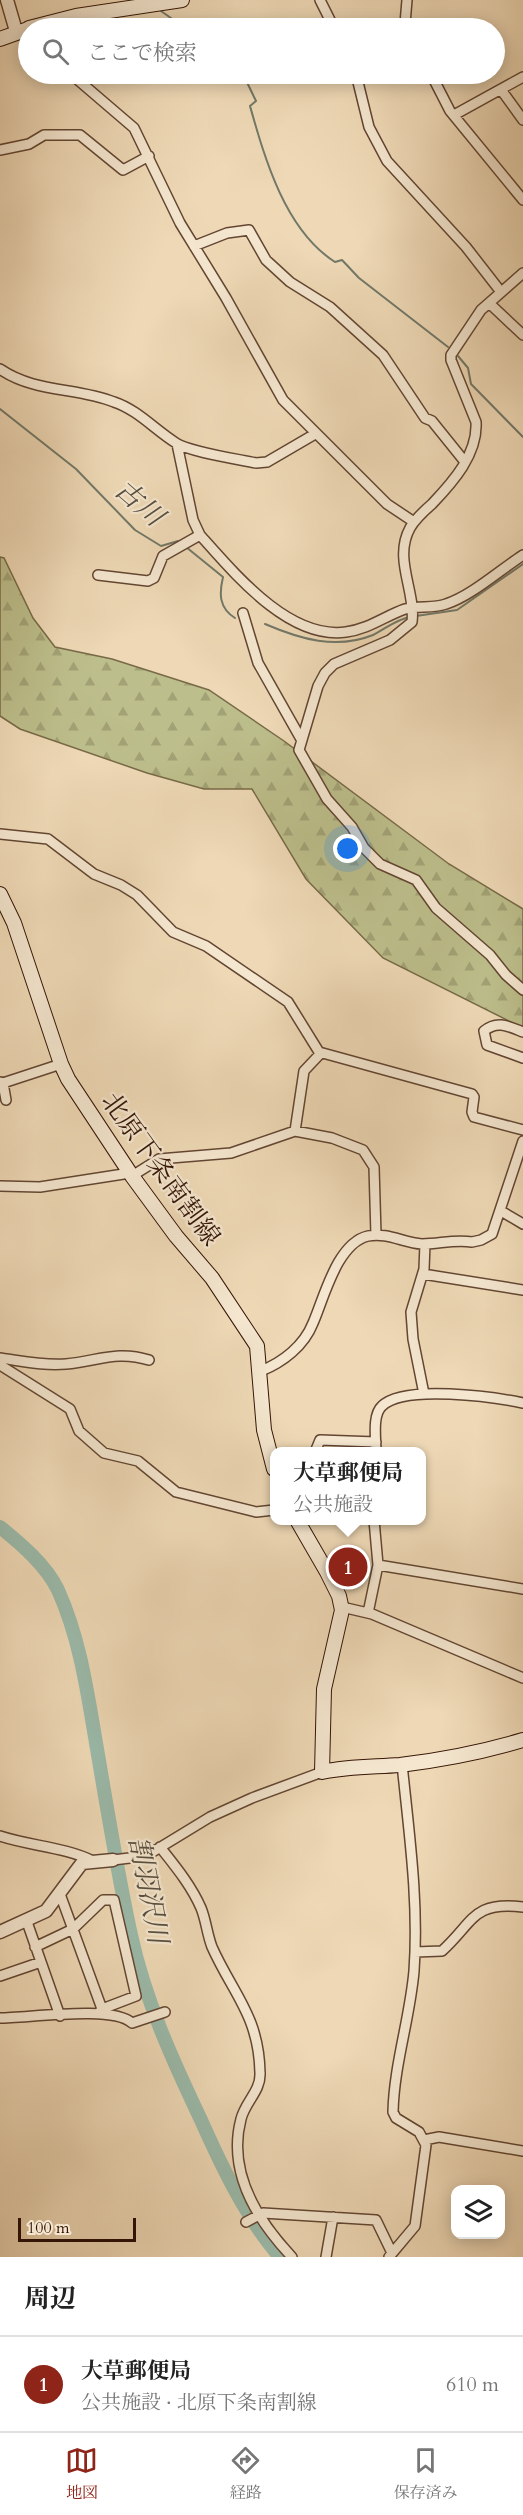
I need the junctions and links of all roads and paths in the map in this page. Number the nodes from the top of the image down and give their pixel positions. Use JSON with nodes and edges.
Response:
{"nodes":[{"id":1,"x":7,"y":0,"type":"edge"},
{"id":2,"x":182,"y":0,"type":"edge"},
{"id":3,"x":320,"y":0,"type":"edge"},
{"id":4,"x":407,"y":0,"type":"edge"},
{"id":5,"x":68,"y":18,"type":"edge"},
{"id":6,"x":329,"y":18,"type":"edge"},
{"id":7,"x":406,"y":18,"type":"edge"},
{"id":8,"x":18,"y":19,"type":"edge"},
{"id":9,"x":18,"y":32,"type":"edge"},
{"id":10,"x":0,"y":39,"type":"edge"},
{"id":11,"x":523,"y":77,"type":"edge"},
{"id":12,"x":83,"y":84,"type":"edge"},
{"id":13,"x":358,"y":84,"type":"edge"},
{"id":14,"x":436,"y":84,"type":"edge"},
{"id":15,"x":502,"y":91,"type":"junction"},
{"id":16,"x":454,"y":116,"type":"junction"},
{"id":17,"x":523,"y":120,"type":"edge"},
{"id":18,"x":0,"y":150,"type":"edge"},
{"id":19,"x":149,"y":156,"type":"junction"},
{"id":20,"x":523,"y":200,"type":"edge"},
{"id":21,"x":194,"y":246,"type":"junction"},
{"id":22,"x":523,"y":273,"type":"edge"},
{"id":23,"x":501,"y":292,"type":"junction"},
{"id":24,"x":489,"y":303,"type":"junction"},
{"id":25,"x":523,"y":335,"type":"edge"},
{"id":26,"x":0,"y":369,"type":"edge"},
{"id":27,"x":315,"y":434,"type":"junction"},
{"id":28,"x":177,"y":444,"type":"junction"},
{"id":29,"x":465,"y":462,"type":"junction"},
{"id":30,"x":414,"y":522,"type":"junction"},
{"id":31,"x":200,"y":535,"type":"junction"},
{"id":32,"x":523,"y":555,"type":"edge"},
{"id":33,"x":98,"y":575,"type":"dead end"},
{"id":34,"x":412,"y":613,"type":"junction"},
{"id":35,"x":243,"y":614,"type":"dead end"},
{"id":36,"x":300,"y":739,"type":"junction"},
{"id":37,"x":0,"y":834,"type":"edge"},
{"id":38,"x":0,"y":894,"type":"edge"},
{"id":39,"x":523,"y":990,"type":"edge"},
{"id":40,"x":523,"y":1032,"type":"edge"},
{"id":41,"x":321,"y":1053,"type":"junction"},
{"id":42,"x":523,"y":1058,"type":"edge"},
{"id":43,"x":61,"y":1065,"type":"junction"},
{"id":44,"x":2,"y":1082,"type":"edge"},
{"id":45,"x":6,"y":1100,"type":"dead end"},
{"id":46,"x":523,"y":1130,"type":"edge"},
{"id":47,"x":295,"y":1131,"type":"junction"},
{"id":48,"x":523,"y":1141,"type":"edge"},
{"id":49,"x":131,"y":1175,"type":"junction"},
{"id":50,"x":0,"y":1186,"type":"edge"},
{"id":51,"x":501,"y":1211,"type":"junction"},
{"id":52,"x":523,"y":1224,"type":"edge"},
{"id":53,"x":376,"y":1235,"type":"junction"},
{"id":54,"x":426,"y":1244,"type":"junction"},
{"id":55,"x":423,"y":1274,"type":"junction"},
{"id":56,"x":523,"y":1290,"type":"edge"},
{"id":57,"x":0,"y":1358,"type":"edge"},
{"id":58,"x":149,"y":1360,"type":"dead end"},
{"id":59,"x":0,"y":1365,"type":"edge"},
{"id":60,"x":261,"y":1371,"type":"junction"},
{"id":61,"x":424,"y":1394,"type":"junction"},
{"id":62,"x":523,"y":1403,"type":"edge"},
{"id":63,"x":317,"y":1447,"type":"edge"},
{"id":64,"x":376,"y":1447,"type":"edge"},
{"id":65,"x":270,"y":1453,"type":"edge"},
{"id":66,"x":270,"y":1510,"type":"edge"},
{"id":67,"x":299,"y":1525,"type":"edge"},
{"id":68,"x":374,"y":1525,"type":"edge"},
{"id":69,"x":378,"y":1565,"type":"junction"},
{"id":70,"x":523,"y":1589,"type":"edge"},
{"id":71,"x":342,"y":1606,"type":"junction"},
{"id":72,"x":368,"y":1613,"type":"junction"},
{"id":73,"x":523,"y":1678,"type":"edge"},
{"id":74,"x":523,"y":1740,"type":"edge"},
{"id":75,"x":402,"y":1764,"type":"junction"},
{"id":76,"x":322,"y":1772,"type":"junction"},
{"id":77,"x":0,"y":1836,"type":"edge"},
{"id":78,"x":160,"y":1847,"type":"junction"},
{"id":79,"x":118,"y":1859,"type":"joint"},
{"id":80,"x":93,"y":1861,"type":"junction"},
{"id":81,"x":60,"y":1894,"type":"junction"},
{"id":82,"x":523,"y":1907,"type":"edge"},
{"id":83,"x":27,"y":1922,"type":"junction"},
{"id":84,"x":73,"y":1929,"type":"junction"},
{"id":85,"x":0,"y":1932,"type":"edge"},
{"id":86,"x":35,"y":1947,"type":"junction"},
{"id":87,"x":415,"y":1952,"type":"junction"},
{"id":88,"x":40,"y":1962,"type":"junction"},
{"id":89,"x":0,"y":1976,"type":"edge"},
{"id":90,"x":101,"y":2011,"type":"junction"},
{"id":91,"x":164,"y":2012,"type":"dead end"},
{"id":92,"x":60,"y":2016,"type":"junction"},
{"id":93,"x":0,"y":2018,"type":"edge"},
{"id":94,"x":424,"y":2140,"type":"junction"},
{"id":95,"x":523,"y":2151,"type":"edge"},
{"id":96,"x":258,"y":2215,"type":"junction"},
{"id":97,"x":333,"y":2217,"type":"junction"},
{"id":98,"x":246,"y":2222,"type":"dead end"},
{"id":99,"x":391,"y":2255,"type":"edge"},
{"id":100,"x":292,"y":2257,"type":"edge"},
{"id":101,"x":326,"y":2257,"type":"edge"}],
"edges":[{"from":1,"to":8,"type":"street"},
{"from":2,"to":5,"type":"main road"},
{"from":3,"to":6,"type":"street"},
{"from":4,"to":7,"type":"street"},
{"from":9,"to":10,"type":"main road"},
{"from":11,"to":15,"type":"street"},
{"from":12,"to":19,"type":"street"},
{"from":13,"to":23,"type":"street"},
{"from":14,"to":16,"type":"street"},
{"from":15,"to":16,"type":"street"},
{"from":15,"to":17,"type":"street"},
{"from":16,"to":20,"type":"street"},
{"from":18,"to":19,"type":"street"},
{"from":19,"to":21,"type":"street"},
{"from":21,"to":27,"type":"street"},
{"from":21,"to":29,"type":"street"},
{"from":22,"to":23,"type":"street"},
{"from":23,"to":24,"type":"street"},
{"from":24,"to":25,"type":"street"},
{"from":24,"to":29,"type":"street"},
{"from":26,"to":28,"type":"street"},
{"from":27,"to":28,"type":"street"},
{"from":27,"to":30,"type":"street"},
{"from":28,"to":31,"type":"street"},
{"from":29,"to":30,"type":"street"},
{"from":30,"to":34,"type":"street"},
{"from":31,"to":33,"type":"street"},
{"from":31,"to":34,"type":"street"},
{"from":32,"to":34,"type":"street"},
{"from":34,"to":36,"type":"street"},
{"from":35,"to":36,"type":"street"},
{"from":36,"to":39,"type":"street"},
{"from":37,"to":41,"type":"street"},
{"from":38,"to":43,"type":"main road","name":"北原下条南割線"},
{"from":40,"to":42,"type":"street"},
{"from":41,"to":46,"type":"street"},
{"from":41,"to":47,"type":"street"},
{"from":43,"to":44,"type":"street"},
{"from":43,"to":49,"type":"main road","name":"北原下条南割線"},
{"from":44,"to":45,"type":"street"},
{"from":47,"to":49,"type":"street"},
{"from":47,"to":53,"type":"street"},
{"from":48,"to":51,"type":"street"},
{"from":49,"to":50,"type":"street"},
{"from":49,"to":60,"type":"main road","name":"北原下条南割線"},
{"from":51,"to":52,"type":"street"},
{"from":51,"to":54,"type":"street"},
{"from":53,"to":54,"type":"street"},
{"from":53,"to":60,"type":"street"},
{"from":54,"to":55,"type":"street"},
{"from":55,"to":56,"type":"street"},
{"from":55,"to":61,"type":"street"},
{"from":57,"to":58,"type":"street"},
{"from":59,"to":66,"type":"street"},
{"from":60,"to":65,"type":"main road","name":"北原下条南割線"},
{"from":61,"to":62,"type":"street"},
{"from":61,"to":64,"type":"street"},
{"from":63,"to":64,"type":"street"},
{"from":67,"to":71,"type":"main road"},
{"from":68,"to":69,"type":"street"},
{"from":69,"to":70,"type":"street"},
{"from":69,"to":72,"type":"street"},
{"from":71,"to":72,"type":"street"},
{"from":71,"to":76,"type":"main road"},
{"from":72,"to":73,"type":"street"},
{"from":74,"to":75,"type":"main road"},
{"from":75,"to":76,"type":"main road"},
{"from":75,"to":87,"type":"street"},
{"from":76,"to":78,"type":"street"},
{"from":77,"to":80,"type":"street"},
{"from":78,"to":79,"type":"street"},
{"from":78,"to":96,"type":"street"},
{"from":79,"to":80,"type":"street"},
{"from":80,"to":81,"type":"street"},
{"from":81,"to":83,"type":"street"},
{"from":81,"to":84,"type":"street"},
{"from":82,"to":87,"type":"street"},
{"from":83,"to":85,"type":"street"},
{"from":83,"to":86,"type":"street"},
{"from":84,"to":86,"type":"street"},
{"from":84,"to":90,"type":"street"},
{"from":84,"to":90,"type":"street"},
{"from":86,"to":88,"type":"street"},
{"from":87,"to":94,"type":"street"},
{"from":88,"to":89,"type":"street"},
{"from":88,"to":92,"type":"street"},
{"from":90,"to":91,"type":"street"},
{"from":90,"to":92,"type":"street"},
{"from":92,"to":93,"type":"street"},
{"from":94,"to":95,"type":"street"},
{"from":94,"to":99,"type":"street"},
{"from":96,"to":97,"type":"street"},
{"from":96,"to":98,"type":"street"},
{"from":96,"to":100,"type":"street"},
{"from":97,"to":99,"type":"street"},
{"from":97,"to":101,"type":"street"}]}
